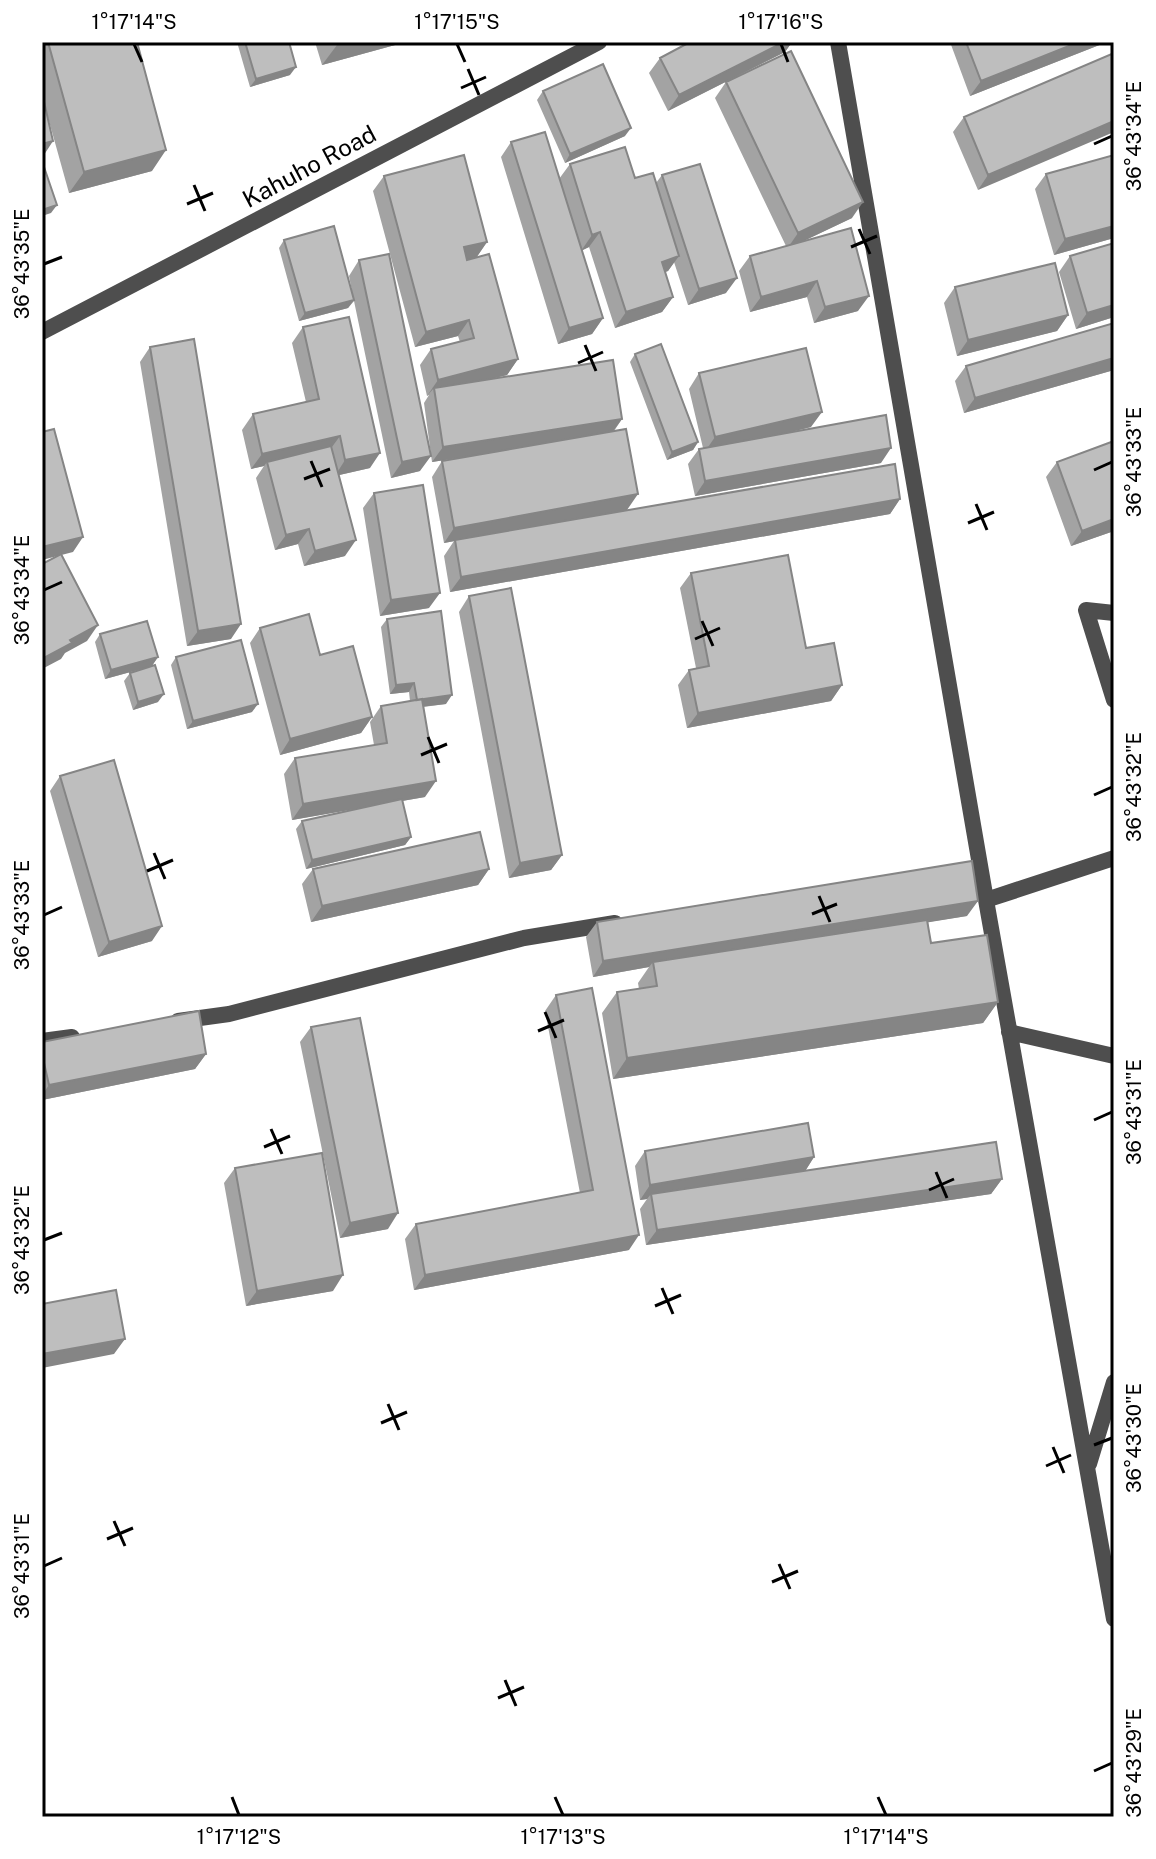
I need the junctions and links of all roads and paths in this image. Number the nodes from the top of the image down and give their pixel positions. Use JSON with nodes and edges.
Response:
{"nodes":[{"id":1,"x":599,"y":42,"type":"edge"},
{"id":2,"x":838,"y":42,"type":"edge"},
{"id":3,"x":42,"y":332,"type":"edge"},
{"id":4,"x":1114,"y":613,"type":"edge"},
{"id":5,"x":1114,"y":700,"type":"edge"},
{"id":6,"x":1114,"y":858,"type":"edge"},
{"id":7,"x":986,"y":900,"type":"junction"},
{"id":8,"x":634,"y":920,"type":"edge"},
{"id":9,"x":167,"y":1023,"type":"edge"},
{"id":10,"x":1009,"y":1032,"type":"junction"},
{"id":11,"x":89,"y":1035,"type":"edge"},
{"id":12,"x":42,"y":1041,"type":"edge"},
{"id":13,"x":1114,"y":1056,"type":"edge"},
{"id":14,"x":1114,"y":1382,"type":"edge"},
{"id":15,"x":1087,"y":1470,"type":"junction"},
{"id":16,"x":1114,"y":1619,"type":"edge"}],
"edges":[{"from":1,"to":3,"type":"street","name":"Kahuho Road"},
{"from":2,"to":7,"type":"street"},
{"from":4,"to":5,"type":"street"},
{"from":6,"to":7,"type":"street"},
{"from":7,"to":10,"type":"street"},
{"from":8,"to":9,"type":"street"},
{"from":10,"to":13,"type":"street"},
{"from":10,"to":15,"type":"street"},
{"from":11,"to":12,"type":"street"},
{"from":14,"to":15,"type":"street"},
{"from":15,"to":16,"type":"street"}]}
